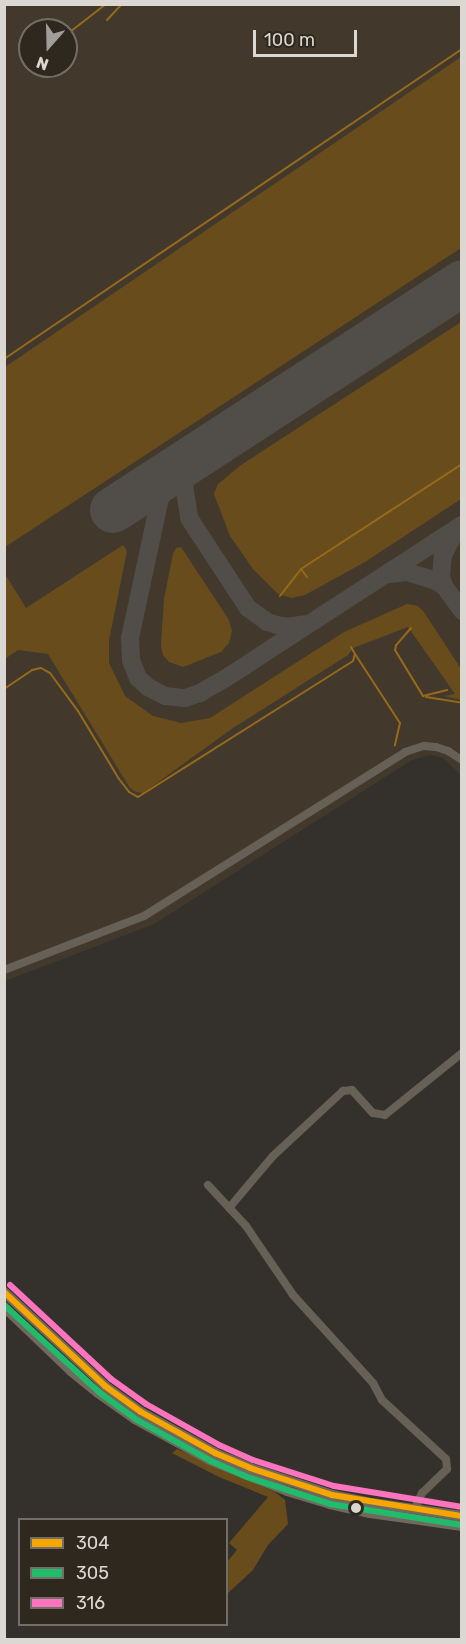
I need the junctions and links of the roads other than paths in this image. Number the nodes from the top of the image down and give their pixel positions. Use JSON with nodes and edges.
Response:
{"nodes":[{"id":1,"x":462,"y":760,"type":"edge"},
{"id":2,"x":4,"y":970,"type":"edge"},
{"id":3,"x":462,"y":1053,"type":"edge"},
{"id":4,"x":208,"y":1185,"type":"dead end"},
{"id":5,"x":229,"y":1208,"type":"junction"},
{"id":6,"x":4,"y":1292,"type":"edge"},
{"id":7,"x":4,"y":1307,"type":"edge"},
{"id":8,"x":414,"y":1510,"type":"junction"},
{"id":9,"x":462,"y":1516,"type":"edge"},
{"id":10,"x":462,"y":1526,"type":"edge"}],
"edges":[{"from":1,"to":2,"type":"street"},
{"from":3,"to":5,"type":"street"},
{"from":4,"to":5,"type":"street"},
{"from":5,"to":8,"type":"street"},
{"from":6,"to":8,"type":"main road"},
{"from":7,"to":10,"type":"main road"},
{"from":8,"to":9,"type":"main road"}]}
